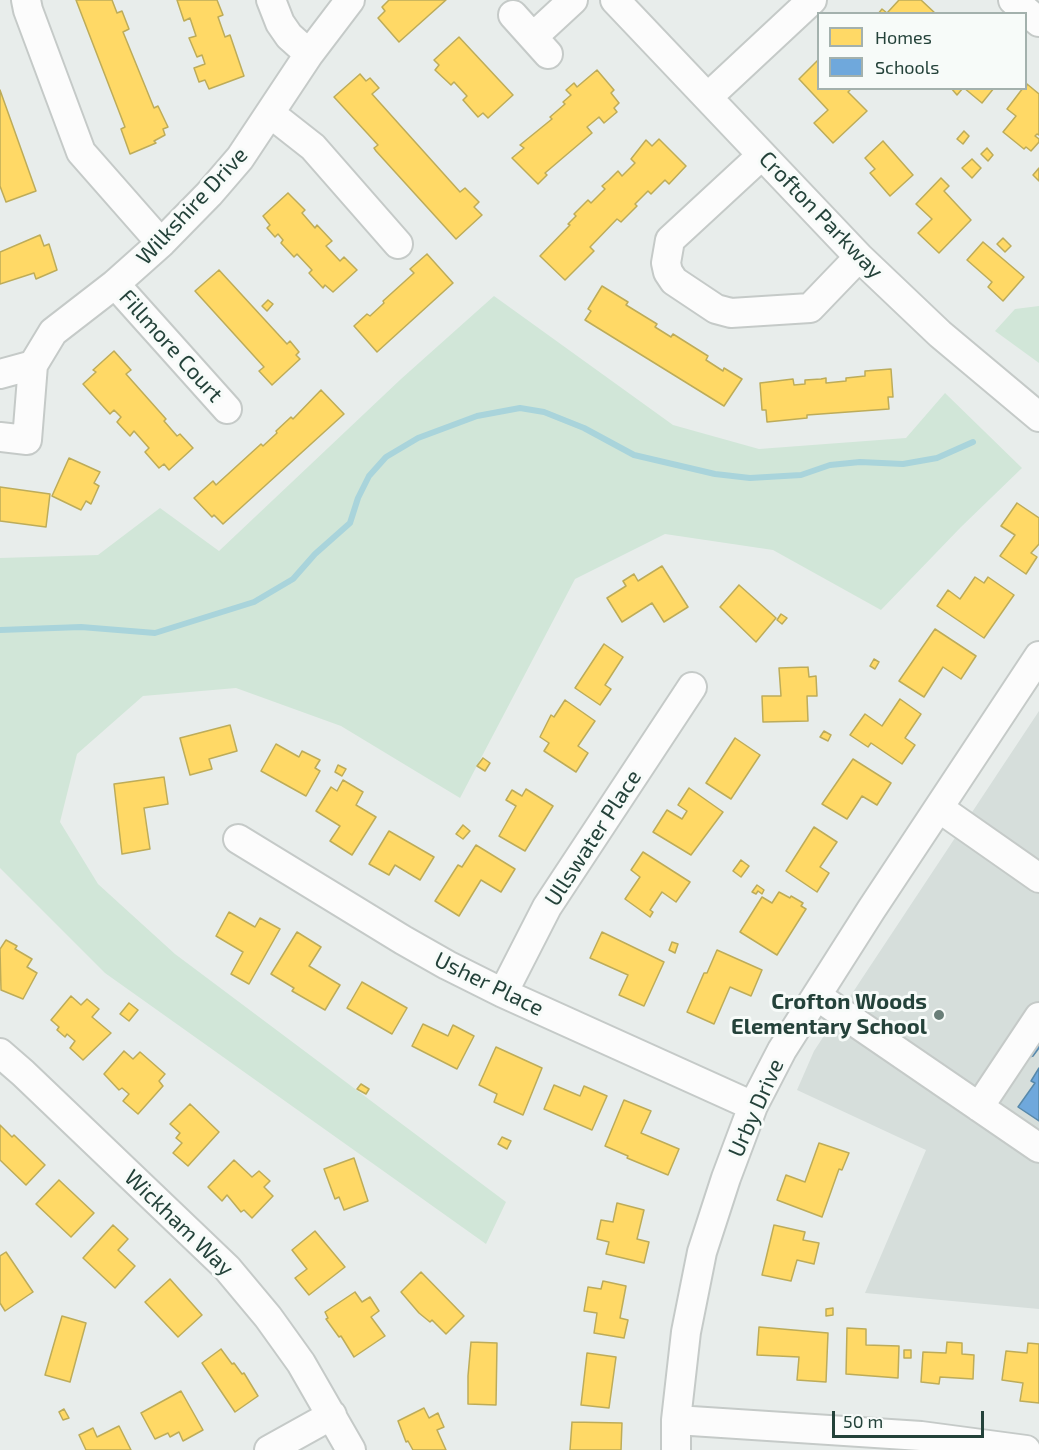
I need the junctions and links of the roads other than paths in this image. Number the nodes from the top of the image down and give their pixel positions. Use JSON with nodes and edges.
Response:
{"nodes":[{"id":1,"x":26,"y":0,"type":"edge"},
{"id":2,"x":271,"y":0,"type":"edge"},
{"id":3,"x":350,"y":0,"type":"edge"},
{"id":4,"x":573,"y":0,"type":"edge"},
{"id":5,"x":615,"y":0,"type":"edge"},
{"id":6,"x":812,"y":0,"type":"edge"},
{"id":7,"x":1013,"y":0,"type":"edge"},
{"id":8,"x":513,"y":15,"type":"dead end"},
{"id":9,"x":1039,"y":22,"type":"edge"},
{"id":10,"x":309,"y":54,"type":"junction"},
{"id":11,"x":708,"y":97,"type":"junction"},
{"id":12,"x":271,"y":114,"type":"junction"},
{"id":13,"x":762,"y":155,"type":"junction"},
{"id":14,"x":161,"y":243,"type":"junction"},
{"id":15,"x":398,"y":244,"type":"dead end"},
{"id":16,"x":859,"y":257,"type":"junction"},
{"id":17,"x":115,"y":284,"type":"junction"},
{"id":18,"x":33,"y":365,"type":"junction"},
{"id":19,"x":0,"y":374,"type":"edge"},
{"id":20,"x":226,"y":409,"type":"dead end"},
{"id":21,"x":1039,"y":417,"type":"edge"},
{"id":22,"x":0,"y":437,"type":"edge"},
{"id":23,"x":1039,"y":656,"type":"edge"},
{"id":24,"x":692,"y":687,"type":"dead end"},
{"id":25,"x":939,"y":808,"type":"junction"},
{"id":26,"x":238,"y":838,"type":"dead end"},
{"id":27,"x":1039,"y":878,"type":"edge"},
{"id":28,"x":503,"y":993,"type":"junction"},
{"id":29,"x":817,"y":996,"type":"junction"},
{"id":30,"x":1039,"y":1017,"type":"edge"},
{"id":31,"x":0,"y":1053,"type":"edge"},
{"id":32,"x":753,"y":1106,"type":"junction"},
{"id":33,"x":979,"y":1107,"type":"junction"},
{"id":34,"x":1039,"y":1148,"type":"edge"},
{"id":35,"x":333,"y":1415,"type":"junction"},
{"id":36,"x":676,"y":1420,"type":"junction"},
{"id":37,"x":963,"y":1446,"type":"edge"},
{"id":38,"x":268,"y":1450,"type":"edge"},
{"id":39,"x":351,"y":1450,"type":"edge"},
{"id":40,"x":676,"y":1450,"type":"edge"},
{"id":41,"x":1026,"y":1450,"type":"edge"}],
"edges":[{"from":1,"to":14,"type":"street"},
{"from":2,"to":10,"type":"street"},
{"from":3,"to":10,"type":"street","name":"Wilkshire Drive"},
{"from":4,"to":8,"type":"street"},
{"from":5,"to":11,"type":"street","name":"Crofton Parkway"},
{"from":6,"to":11,"type":"street"},
{"from":7,"to":9,"type":"street"},
{"from":10,"to":12,"type":"street","name":"Wilkshire Drive"},
{"from":11,"to":13,"type":"street","name":"Crofton Parkway"},
{"from":12,"to":14,"type":"street","name":"Wilkshire Drive"},
{"from":12,"to":15,"type":"street"},
{"from":13,"to":16,"type":"street","name":"Crofton Parkway"},
{"from":13,"to":16,"type":"street"},
{"from":14,"to":17,"type":"street","name":"Wilkshire Drive"},
{"from":16,"to":21,"type":"street","name":"Crofton Parkway"},
{"from":17,"to":18,"type":"street","name":"Wilkshire Drive"},
{"from":17,"to":20,"type":"street","name":"Fillmore Court"},
{"from":18,"to":19,"type":"street"},
{"from":18,"to":22,"type":"street"},
{"from":23,"to":25,"type":"street","name":"Urby Drive"},
{"from":24,"to":28,"type":"street","name":"Ullswater Place"},
{"from":25,"to":27,"type":"street"},
{"from":25,"to":29,"type":"street","name":"Urby Drive"},
{"from":26,"to":28,"type":"street","name":"Usher Place"},
{"from":28,"to":32,"type":"street","name":"Usher Place"},
{"from":29,"to":32,"type":"street","name":"Urby Drive"},
{"from":29,"to":33,"type":"street"},
{"from":30,"to":33,"type":"street"},
{"from":31,"to":35,"type":"street","name":"Wickham Way"},
{"from":32,"to":36,"type":"street","name":"Urby Drive"},
{"from":33,"to":34,"type":"street"},
{"from":35,"to":38,"type":"street"},
{"from":35,"to":39,"type":"street","name":"Wickham Way"},
{"from":36,"to":37,"type":"street"},
{"from":36,"to":40,"type":"street","name":"Urby Drive"},
{"from":37,"to":41,"type":"street"}]}
